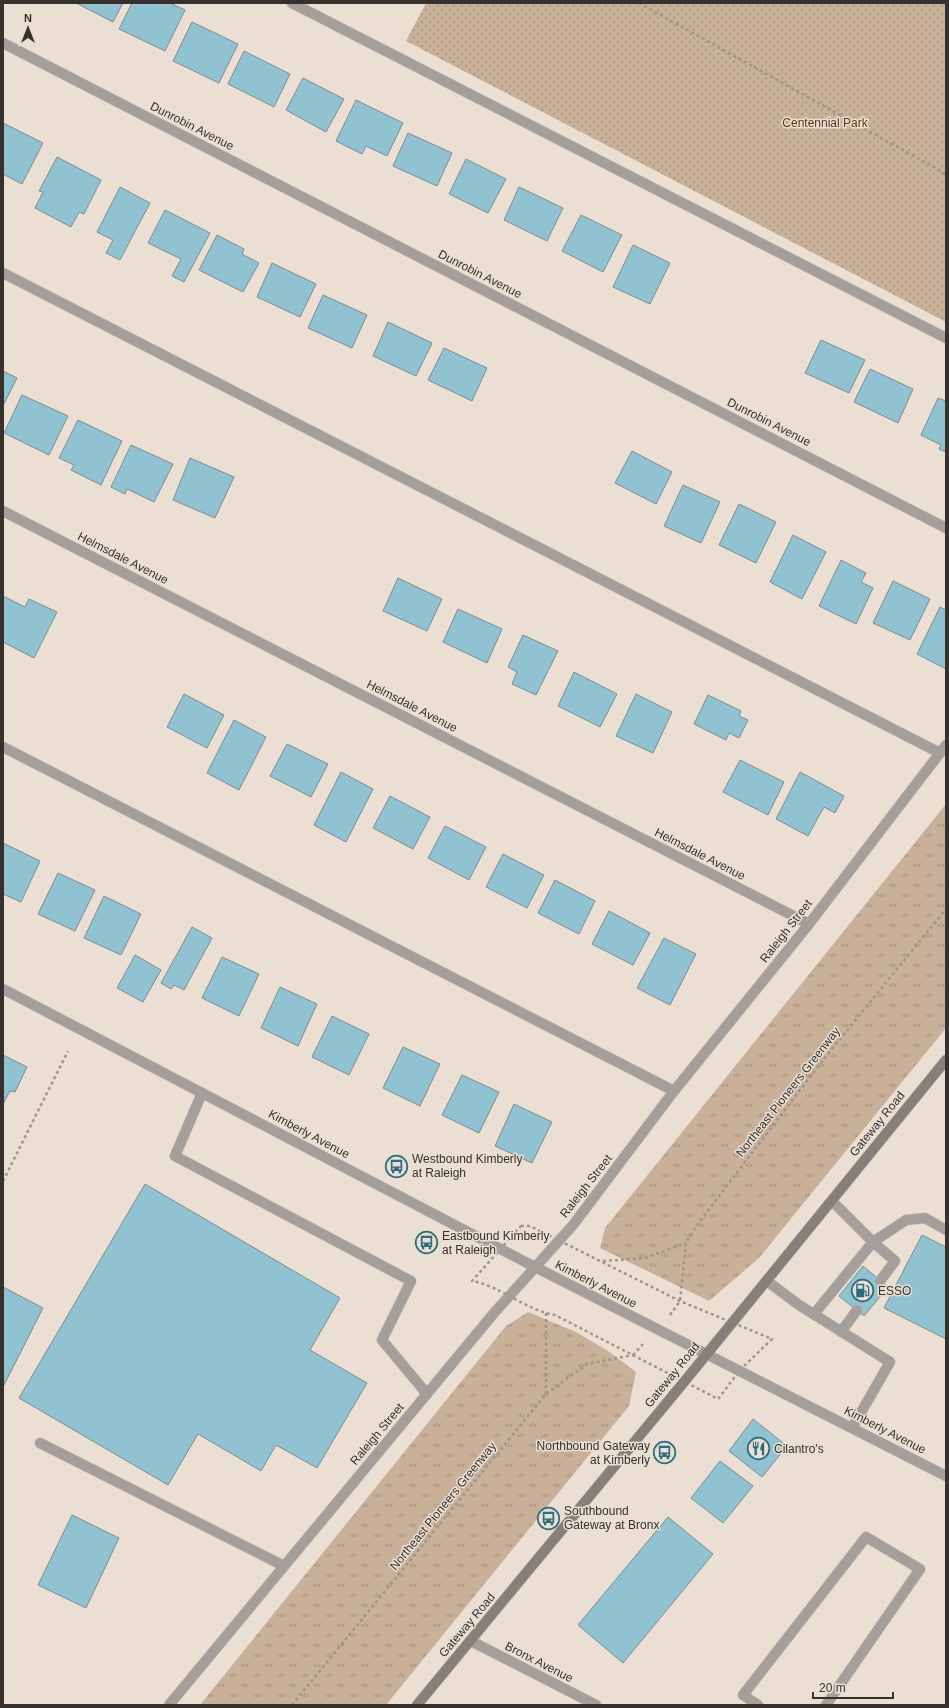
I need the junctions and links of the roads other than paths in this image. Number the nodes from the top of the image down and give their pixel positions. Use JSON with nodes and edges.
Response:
{"nodes":[{"id":1,"x":292,"y":3,"type":"edge"},
{"id":2,"x":3,"y":43,"type":"edge"},
{"id":3,"x":3,"y":273,"type":"edge"},
{"id":4,"x":946,"y":338,"type":"edge"},
{"id":5,"x":3,"y":511,"type":"edge"},
{"id":6,"x":946,"y":528,"type":"edge"},
{"id":7,"x":3,"y":747,"type":"edge"},
{"id":8,"x":943,"y":749,"type":"edge"},
{"id":9,"x":809,"y":924,"type":"junction"},
{"id":10,"x":3,"y":989,"type":"edge"},
{"id":11,"x":946,"y":1060,"type":"edge"},
{"id":12,"x":674,"y":1092,"type":"junction"},
{"id":13,"x":202,"y":1093,"type":"junction"},
{"id":14,"x":832,"y":1201,"type":"junction"},
{"id":15,"x":946,"y":1230,"type":"edge"},
{"id":16,"x":873,"y":1242,"type":"junction"},
{"id":17,"x":535,"y":1267,"type":"junction"},
{"id":18,"x":767,"y":1281,"type":"junction"},
{"id":19,"x":880,"y":1281,"type":"dead end"},
{"id":20,"x":857,"y":1310,"type":"dead end"},
{"id":21,"x":814,"y":1314,"type":"junction"},
{"id":22,"x":840,"y":1332,"type":"junction"},
{"id":23,"x":706,"y":1354,"type":"junction"},
{"id":24,"x":427,"y":1394,"type":"junction"},
{"id":25,"x":852,"y":1428,"type":"junction"},
{"id":26,"x":40,"y":1442,"type":"dead end"},
{"id":27,"x":946,"y":1476,"type":"edge"},
{"id":28,"x":284,"y":1566,"type":"junction"},
{"id":29,"x":471,"y":1641,"type":"junction"},
{"id":30,"x":169,"y":1705,"type":"edge"},
{"id":31,"x":418,"y":1705,"type":"edge"},
{"id":32,"x":596,"y":1705,"type":"edge"},
{"id":33,"x":758,"y":1705,"type":"edge"},
{"id":34,"x":826,"y":1705,"type":"edge"}],
"edges":[{"from":1,"to":4,"type":"street"},
{"from":2,"to":6,"type":"street","name":"Dunrobin Avenue"},
{"from":3,"to":8,"type":"street"},
{"from":5,"to":9,"type":"street","name":"Helmsdale Avenue"},
{"from":7,"to":12,"type":"street"},
{"from":8,"to":9,"type":"street","name":"Raleigh Street"},
{"from":9,"to":12,"type":"street","name":"Raleigh Street"},
{"from":10,"to":13,"type":"street","name":"Kimberly Avenue"},
{"from":11,"to":14,"type":"main road","name":"Gateway Road"},
{"from":12,"to":17,"type":"street","name":"Raleigh Street"},
{"from":13,"to":17,"type":"street","name":"Kimberly Avenue"},
{"from":13,"to":24,"type":"street"},
{"from":14,"to":16,"type":"street"},
{"from":14,"to":18,"type":"main road","name":"Gateway Road"},
{"from":15,"to":16,"type":"street"},
{"from":16,"to":19,"type":"street"},
{"from":16,"to":21,"type":"street"},
{"from":17,"to":23,"type":"street","name":"Kimberly Avenue"},
{"from":17,"to":24,"type":"street","name":"Raleigh Street"},
{"from":18,"to":21,"type":"street"},
{"from":18,"to":23,"type":"main road","name":"Gateway Road"},
{"from":20,"to":22,"type":"street"},
{"from":21,"to":22,"type":"street"},
{"from":22,"to":25,"type":"street"},
{"from":23,"to":25,"type":"street","name":"Kimberly Avenue"},
{"from":23,"to":29,"type":"main road","name":"Gateway Road"},
{"from":24,"to":28,"type":"street","name":"Raleigh Street"},
{"from":25,"to":27,"type":"street","name":"Kimberly Avenue"},
{"from":26,"to":28,"type":"street"},
{"from":28,"to":30,"type":"street","name":"Raleigh Street"},
{"from":29,"to":31,"type":"main road","name":"Gateway Road"},
{"from":29,"to":32,"type":"street","name":"Bronx Avenue"},
{"from":33,"to":34,"type":"street"}]}
